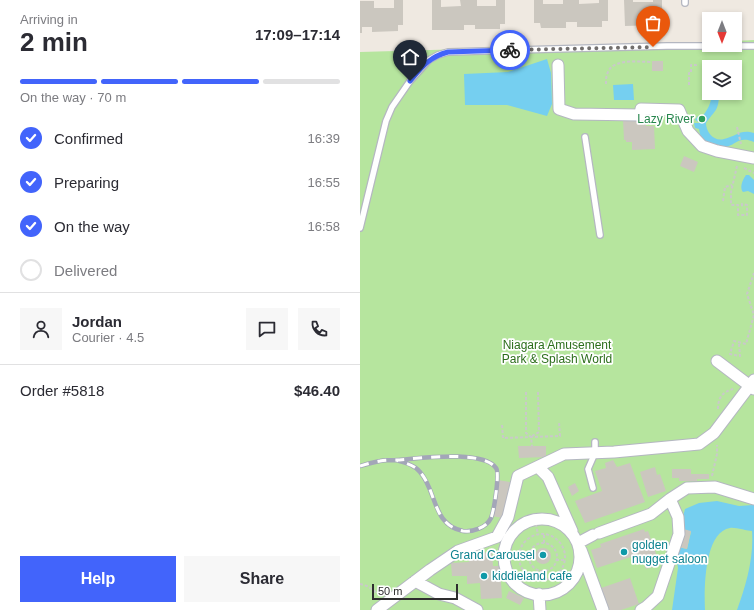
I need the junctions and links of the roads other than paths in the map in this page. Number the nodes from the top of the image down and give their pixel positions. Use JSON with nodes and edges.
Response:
{"nodes":[{"id":1,"x":754,"y":46,"type":"edge"},
{"id":2,"x":558,"y":65,"type":"dead end"},
{"id":3,"x":585,"y":137,"type":"dead end"},
{"id":4,"x":754,"y":158,"type":"edge"},
{"id":5,"x":360,"y":228,"type":"edge"},
{"id":6,"x":600,"y":235,"type":"dead end"},
{"id":7,"x":717,"y":360,"type":"dead end"},
{"id":8,"x":752,"y":385,"type":"edge"},
{"id":9,"x":595,"y":447,"type":"junction"},
{"id":10,"x":538,"y":466,"type":"junction"},
{"id":11,"x":593,"y":488,"type":"dead end"},
{"id":12,"x":670,"y":499,"type":"junction"},
{"id":13,"x":754,"y":499,"type":"edge"},
{"id":14,"x":578,"y":543,"type":"junction"},
{"id":15,"x":416,"y":581,"type":"junction"},
{"id":16,"x":539,"y":594,"type":"junction"},
{"id":17,"x":377,"y":610,"type":"edge"},
{"id":18,"x":477,"y":610,"type":"edge"},
{"id":19,"x":540,"y":610,"type":"edge"},
{"id":20,"x":603,"y":610,"type":"edge"},
{"id":21,"x":641,"y":610,"type":"edge"}],
"edges":[{"from":1,"to":5,"type":"lane"},
{"from":2,"to":4,"type":"street"},
{"from":3,"to":6,"type":"lane"},
{"from":7,"to":8,"type":"street"},
{"from":8,"to":9,"type":"street"},
{"from":9,"to":10,"type":"street"},
{"from":9,"to":11,"type":"lane"},
{"from":10,"to":14,"type":"street"},
{"from":10,"to":15,"type":"street"},
{"from":12,"to":13,"type":"street"},
{"from":12,"to":14,"type":"street"},
{"from":12,"to":21,"type":"street"},
{"from":14,"to":16,"type":"street"},
{"from":14,"to":16,"type":"street"},
{"from":14,"to":20,"type":"street"},
{"from":15,"to":17,"type":"street"},
{"from":15,"to":18,"type":"street"},
{"from":16,"to":19,"type":"street"}]}
